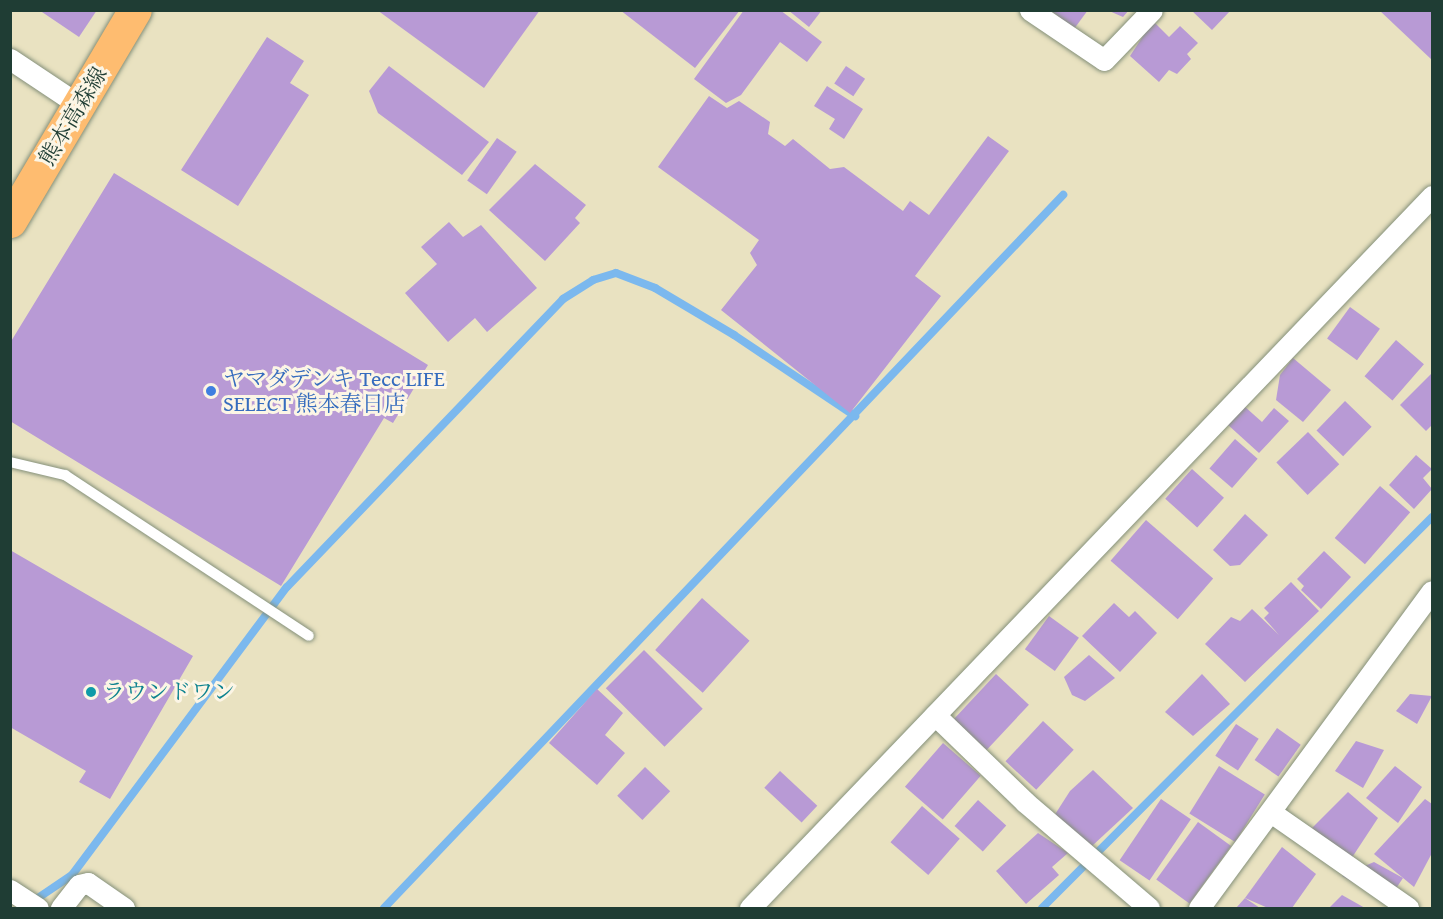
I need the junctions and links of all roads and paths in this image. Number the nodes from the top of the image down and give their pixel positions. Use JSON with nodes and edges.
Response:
{"nodes":[{"id":1,"x":135,"y":10,"type":"edge"},
{"id":2,"x":1030,"y":10,"type":"edge"},
{"id":3,"x":1152,"y":10,"type":"edge"},
{"id":4,"x":10,"y":59,"type":"edge"},
{"id":5,"x":79,"y":105,"type":"junction"},
{"id":6,"x":1432,"y":196,"type":"edge"},
{"id":7,"x":10,"y":220,"type":"edge"},
{"id":8,"x":10,"y":462,"type":"edge"},
{"id":9,"x":1432,"y":591,"type":"edge"},
{"id":10,"x":309,"y":636,"type":"dead end"},
{"id":11,"x":935,"y":715,"type":"junction"},
{"id":12,"x":1272,"y":813,"type":"junction"},
{"id":13,"x":10,"y":890,"type":"edge"},
{"id":14,"x":38,"y":909,"type":"edge"},
{"id":15,"x":61,"y":909,"type":"edge"},
{"id":16,"x":124,"y":909,"type":"edge"},
{"id":17,"x":750,"y":909,"type":"edge"},
{"id":18,"x":1149,"y":909,"type":"edge"},
{"id":19,"x":1199,"y":909,"type":"edge"},
{"id":20,"x":1408,"y":909,"type":"edge"}],
"edges":[{"from":1,"to":5,"type":"main road","name":"熊本高森線"},
{"from":2,"to":3,"type":"street"},
{"from":4,"to":5,"type":"street"},
{"from":5,"to":7,"type":"main road","name":"熊本高森線"},
{"from":6,"to":11,"type":"street"},
{"from":8,"to":10,"type":"lane"},
{"from":9,"to":12,"type":"street"},
{"from":11,"to":17,"type":"street"},
{"from":11,"to":18,"type":"street"},
{"from":12,"to":19,"type":"street"},
{"from":12,"to":20,"type":"street"},
{"from":13,"to":14,"type":"street"},
{"from":15,"to":16,"type":"street"}]}
